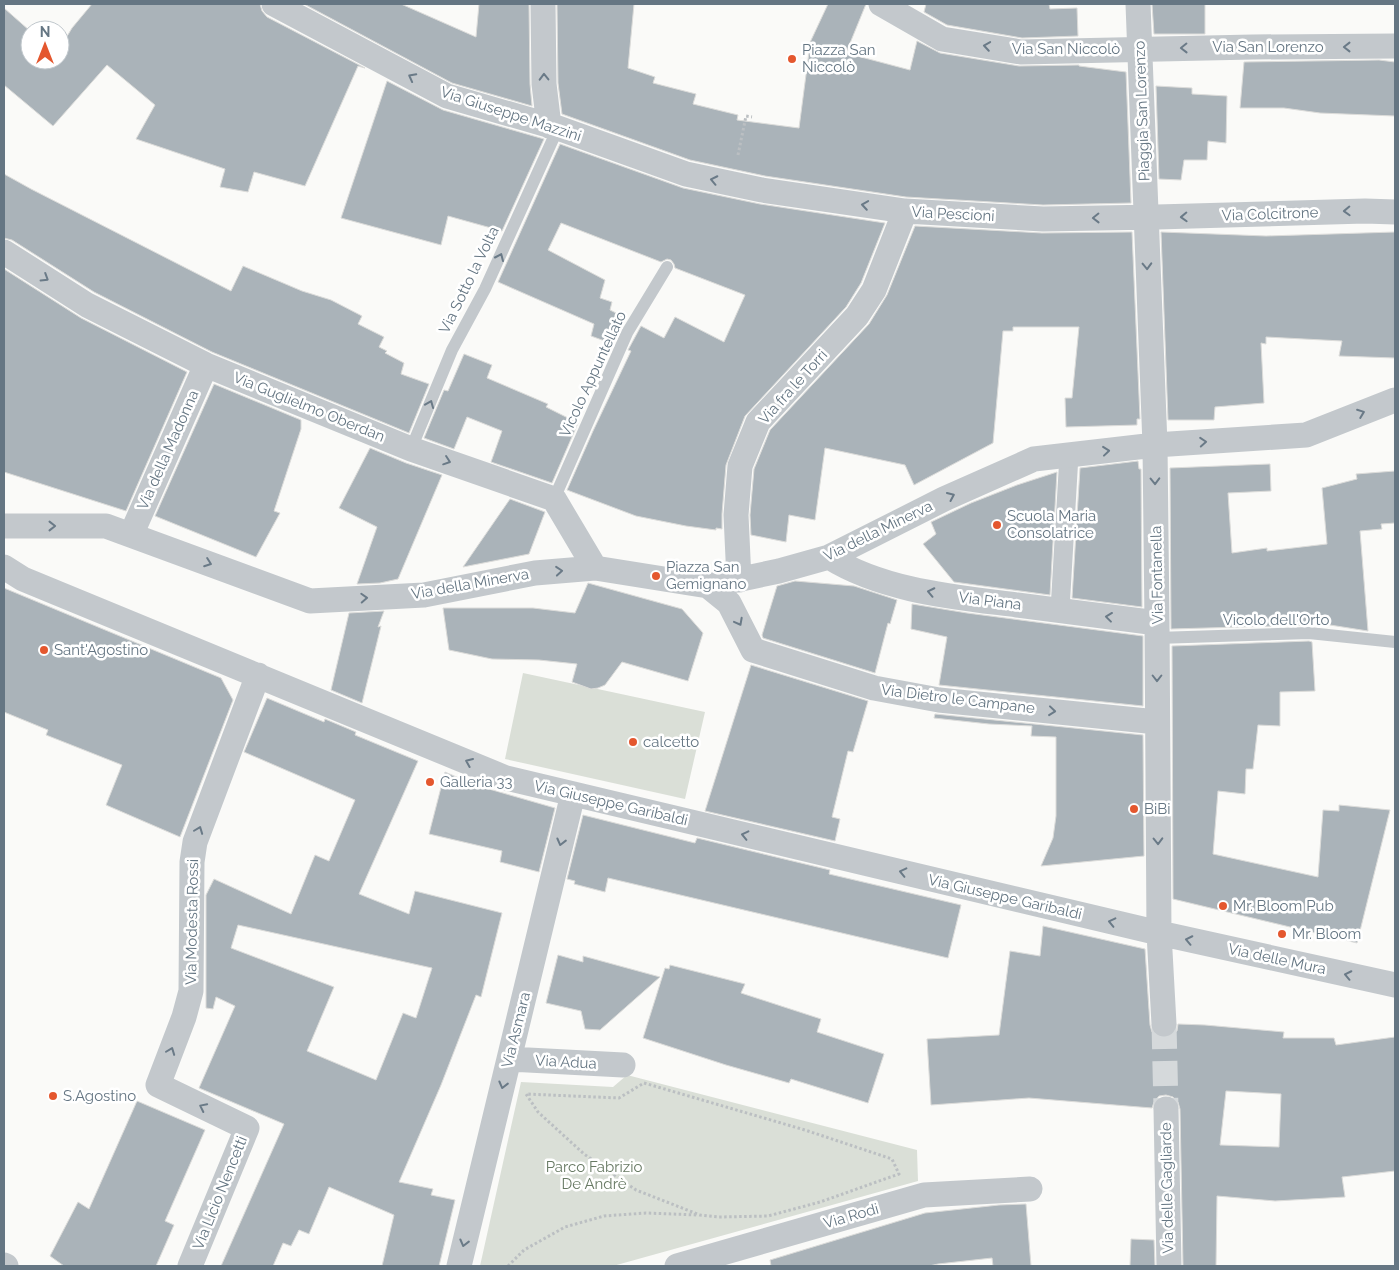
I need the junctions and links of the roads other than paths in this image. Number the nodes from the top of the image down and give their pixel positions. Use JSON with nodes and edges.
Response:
{"nodes":[{"id":1,"x":276,"y":4,"type":"edge"},
{"id":2,"x":543,"y":4,"type":"edge"},
{"id":3,"x":882,"y":4,"type":"edge"},
{"id":4,"x":1138,"y":4,"type":"edge"},
{"id":5,"x":1395,"y":46,"type":"edge"},
{"id":6,"x":1140,"y":48,"type":"junction"},
{"id":7,"x":554,"y":127,"type":"junction"},
{"id":8,"x":762,"y":190,"type":"joint"},
{"id":9,"x":905,"y":212,"type":"junction"},
{"id":10,"x":1395,"y":212,"type":"edge"},
{"id":11,"x":1145,"y":217,"type":"junction"},
{"id":12,"x":4,"y":252,"type":"edge"},
{"id":13,"x":667,"y":267,"type":"dead end"},
{"id":14,"x":206,"y":365,"type":"junction"},
{"id":15,"x":1395,"y":400,"type":"edge"},
{"id":16,"x":1155,"y":445,"type":"junction"},
{"id":17,"x":411,"y":449,"type":"junction"},
{"id":18,"x":1069,"y":455,"type":"junction"},
{"id":19,"x":554,"y":498,"type":"junction"},
{"id":20,"x":4,"y":526,"type":"edge"},
{"id":21,"x":131,"y":535,"type":"junction"},
{"id":22,"x":829,"y":557,"type":"junction"},
{"id":23,"x":4,"y":567,"type":"edge"},
{"id":24,"x":595,"y":568,"type":"junction"},
{"id":25,"x":739,"y":580,"type":"junction"},
{"id":26,"x":708,"y":586,"type":"junction"},
{"id":27,"x":1060,"y":610,"type":"junction"},
{"id":28,"x":1157,"y":630,"type":"junction"},
{"id":29,"x":1395,"y":642,"type":"edge"},
{"id":30,"x":258,"y":675,"type":"junction"},
{"id":31,"x":1157,"y":722,"type":"junction"},
{"id":32,"x":573,"y":794,"type":"junction"},
{"id":33,"x":1159,"y":933,"type":"junction"},
{"id":34,"x":1395,"y":985,"type":"edge"},
{"id":35,"x":1164,"y":1024,"type":"tunnel mouth"},
{"id":36,"x":509,"y":1059,"type":"junction"},
{"id":37,"x":623,"y":1065,"type":"dead end"},
{"id":38,"x":158,"y":1085,"type":"joint"},
{"id":39,"x":1166,"y":1109,"type":"tunnel mouth"},
{"id":40,"x":1030,"y":1189,"type":"dead end"},
{"id":41,"x":716,"y":1260,"type":"edge"},
{"id":42,"x":190,"y":1266,"type":"edge"},
{"id":43,"x":459,"y":1266,"type":"edge"},
{"id":44,"x":677,"y":1266,"type":"edge"},
{"id":45,"x":1169,"y":1266,"type":"edge"}],
"edges":[{"from":7,"to":1,"type":"street","name":"Via Giuseppe Mazzini","one_way":true},
{"from":7,"to":2,"type":"street","one_way":true},
{"from":6,"to":3,"type":"street","name":"Via San Niccolò","one_way":true},
{"from":4,"to":6,"type":"street","name":"Piaggia San Lorenzo"},
{"from":5,"to":6,"type":"street","name":"Via San Lorenzo","one_way":true},
{"from":6,"to":11,"type":"street","name":"Piaggia San Lorenzo"},
{"from":8,"to":7,"type":"street","name":"Via Giuseppe Mazzini","one_way":true},
{"from":17,"to":7,"type":"lane","name":"Via Sotto la Volta","one_way":true},
{"from":9,"to":8,"type":"street","name":"Via Pescioni","one_way":true},
{"from":11,"to":9,"type":"street","name":"Via Pescioni","one_way":true},
{"from":9,"to":25,"type":"street","name":"Via fra le Torri"},
{"from":10,"to":11,"type":"street","name":"Via Colcitrone","one_way":true},
{"from":11,"to":16,"type":"street","name":"Via Fontanella","one_way":true},
{"from":12,"to":14,"type":"street","name":"Via Guglielmo Oberdan","one_way":true},
{"from":13,"to":19,"type":"lane","name":"Vicolo Appuntellato"},
{"from":14,"to":17,"type":"street","name":"Via Guglielmo Oberdan"},
{"from":14,"to":21,"type":"street","name":"Via della Madonna"},
{"from":16,"to":15,"type":"street","name":"Via della Minerva","one_way":true},
{"from":18,"to":16,"type":"street","name":"Via della Minerva","one_way":true},
{"from":16,"to":28,"type":"street","name":"Via Fontanella","one_way":true},
{"from":17,"to":19,"type":"street","name":"Via Guglielmo Oberdan","one_way":true},
{"from":22,"to":18,"type":"street","name":"Via della Minerva","one_way":true},
{"from":18,"to":27,"type":"street"},
{"from":19,"to":24,"type":"street"},
{"from":20,"to":21,"type":"street","name":"Via della Minerva","one_way":true},
{"from":21,"to":24,"type":"street","name":"Via della Minerva","one_way":true},
{"from":22,"to":25,"type":"street","name":"Via della Minerva"},
{"from":27,"to":22,"type":"street","name":"Via Piana","one_way":true},
{"from":23,"to":30,"type":"street","name":"Via Giuseppe Garibaldi"},
{"from":24,"to":26,"type":"street","name":"Via della Minerva"},
{"from":25,"to":26,"type":"street","name":"Via della Minerva"},
{"from":26,"to":31,"type":"street","name":"Via Dietro le Campane","one_way":true},
{"from":28,"to":27,"type":"street","name":"Via Piana","one_way":true},
{"from":28,"to":29,"type":"lane","name":"Vicolo dell'Orto"},
{"from":28,"to":31,"type":"street","name":"Via Fontanella","one_way":true},
{"from":32,"to":30,"type":"street","name":"Via Giuseppe Garibaldi","one_way":true},
{"from":38,"to":30,"type":"street","name":"Via Modesta Rossi","one_way":true},
{"from":31,"to":33,"type":"street","name":"Via Fontanella","one_way":true},
{"from":33,"to":32,"type":"street","name":"Via Giuseppe Garibaldi","one_way":true},
{"from":32,"to":36,"type":"street","name":"Via Asmara","one_way":true},
{"from":34,"to":33,"type":"street","name":"Via delle Mura","one_way":true},
{"from":33,"to":35,"type":"street"},
{"from":36,"to":37,"type":"street","name":"Via Adua"},
{"from":36,"to":43,"type":"street","name":"Via Asmara","one_way":true},
{"from":42,"to":38,"type":"street","name":"Via Licio Nencetti","one_way":true},
{"from":39,"to":45,"type":"street","name":"Via delle Gagliarde"},
{"from":40,"to":41,"type":"street","name":"Via Rodi"},
{"from":41,"to":44,"type":"street","name":"Via Rodi"}]}
